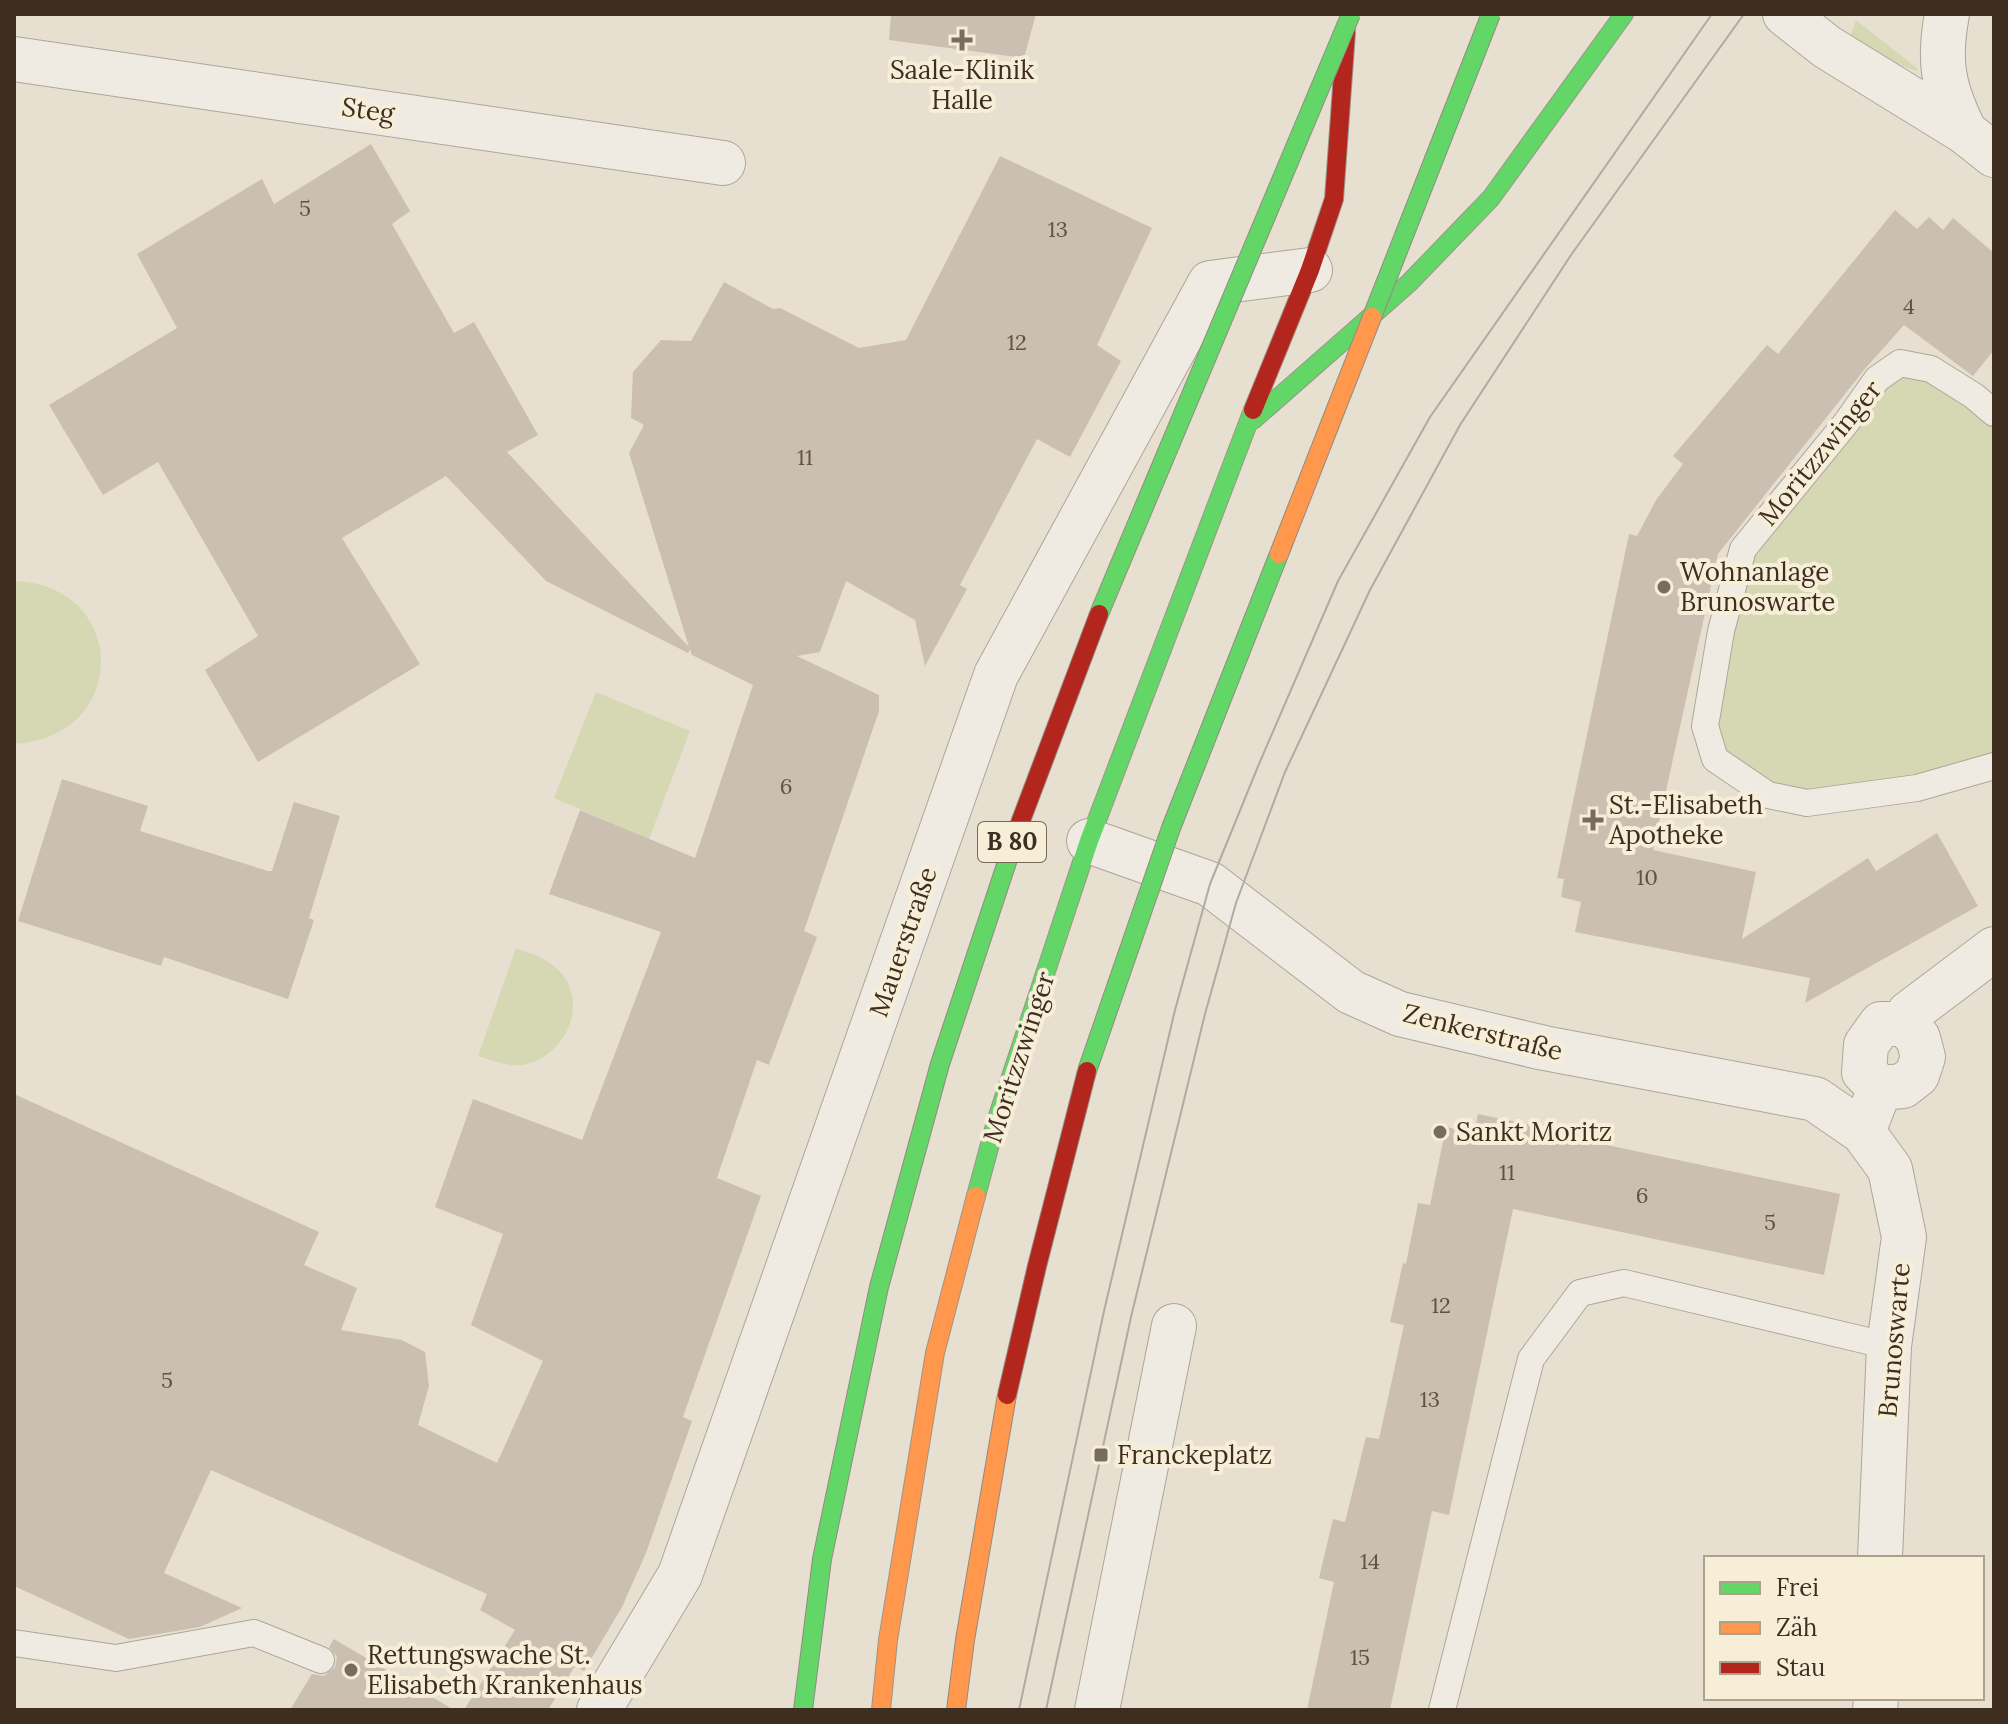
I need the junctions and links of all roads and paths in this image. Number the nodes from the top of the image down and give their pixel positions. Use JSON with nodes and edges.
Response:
{"nodes":[{"id":1,"x":1349,"y":14,"type":"edge"},
{"id":2,"x":1491,"y":14,"type":"edge"},
{"id":3,"x":1624,"y":14,"type":"edge"},
{"id":4,"x":1785,"y":14,"type":"edge"},
{"id":5,"x":1947,"y":14,"type":"edge"},
{"id":6,"x":14,"y":59,"type":"edge"},
{"id":7,"x":1979,"y":143,"type":"edge"},
{"id":8,"x":723,"y":163,"type":"dead end"},
{"id":9,"x":1310,"y":270,"type":"junction"},
{"id":10,"x":1994,"y":413,"type":"edge"},
{"id":11,"x":1246,"y":427,"type":"junction"},
{"id":12,"x":1994,"y":766,"type":"edge"},
{"id":13,"x":1089,"y":841,"type":"junction"},
{"id":14,"x":1994,"y":949,"type":"edge"},
{"id":15,"x":1863,"y":1132,"type":"junction"},
{"id":16,"x":1174,"y":1326,"type":"dead end"},
{"id":17,"x":1889,"y":1346,"type":"junction"},
{"id":18,"x":1880,"y":1556,"type":"edge"},
{"id":19,"x":14,"y":1643,"type":"edge"},
{"id":20,"x":321,"y":1660,"type":"dead end"},
{"id":21,"x":599,"y":1710,"type":"edge"},
{"id":22,"x":803,"y":1710,"type":"edge"},
{"id":23,"x":881,"y":1710,"type":"edge"},
{"id":24,"x":956,"y":1710,"type":"edge"},
{"id":25,"x":1097,"y":1710,"type":"edge"},
{"id":26,"x":1442,"y":1710,"type":"edge"}],
"edges":[{"from":1,"to":9,"type":"main road","name":"Moritzzwinger"},
{"from":1,"to":22,"type":"main road","number":"B 80","bridge":true},
{"from":2,"to":24,"type":"main road","bridge":true},
{"from":3,"to":11,"type":"main road","name":"Moritzzwinger"},
{"from":4,"to":7,"type":"street"},
{"from":5,"to":7,"type":"street"},
{"from":6,"to":8,"type":"street","name":"Steg"},
{"from":9,"to":11,"type":"main road","name":"Moritzzwinger"},
{"from":9,"to":21,"type":"street","name":"Mauerstraße"},
{"from":10,"to":12,"type":"lane","name":"Moritzzwinger"},
{"from":11,"to":13,"type":"main road","name":"Moritzzwinger"},
{"from":13,"to":15,"type":"street","name":"Zenkerstraße"},
{"from":13,"to":23,"type":"main road","name":"Moritzzwinger"},
{"from":14,"to":15,"type":"street"},
{"from":15,"to":17,"type":"street","name":"Brunoswarte"},
{"from":16,"to":25,"type":"street"},
{"from":17,"to":18,"type":"street","name":"Brunoswarte"},
{"from":17,"to":26,"type":"lane"},
{"from":19,"to":20,"type":"lane"}]}
